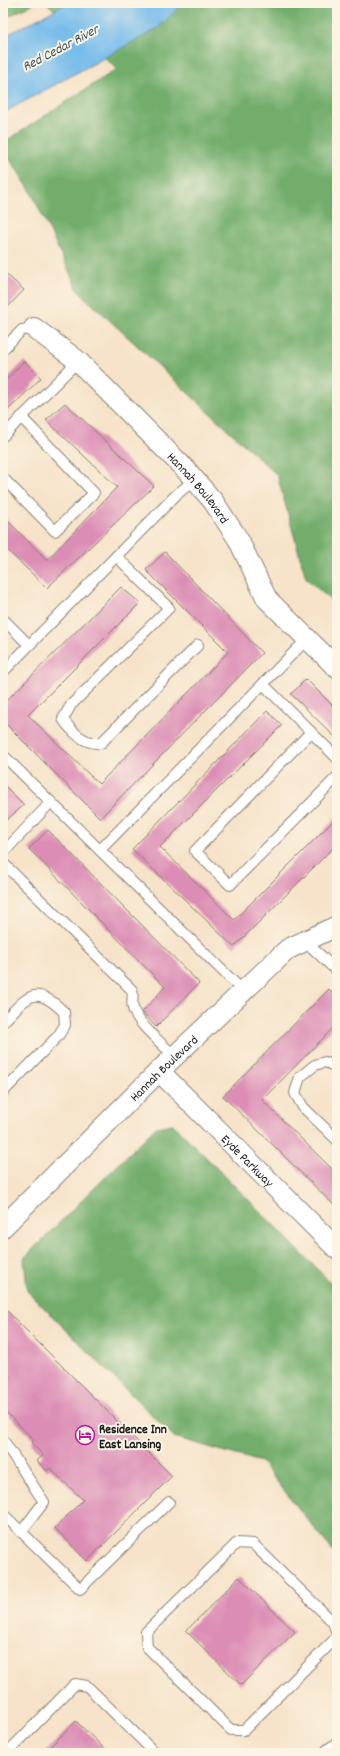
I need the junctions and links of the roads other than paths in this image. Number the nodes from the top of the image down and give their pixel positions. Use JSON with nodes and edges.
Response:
{"nodes":[{"id":1,"x":34,"y":328,"type":"joint"},
{"id":2,"x":3,"y":349,"type":"edge"},
{"id":3,"x":78,"y":361,"type":"junction"},
{"id":4,"x":21,"y":417,"type":"junction"},
{"id":5,"x":3,"y":436,"type":"edge"},
{"id":6,"x":3,"y":478,"type":"edge"},
{"id":7,"x":194,"y":480,"type":"junction"},
{"id":8,"x":116,"y":556,"type":"junction"},
{"id":9,"x":3,"y":620,"type":"edge"},
{"id":10,"x":307,"y":639,"type":"junction"},
{"id":11,"x":198,"y":644,"type":"dead end"},
{"id":12,"x":29,"y":645,"type":"junction"},
{"id":13,"x":337,"y":668,"type":"edge"},
{"id":14,"x":3,"y":672,"type":"edge"},
{"id":15,"x":263,"y":684,"type":"junction"},
{"id":16,"x":311,"y":732,"type":"junction"},
{"id":17,"x":3,"y":755,"type":"edge"},
{"id":18,"x":337,"y":758,"type":"edge"},
{"id":19,"x":337,"y":777,"type":"edge"},
{"id":20,"x":51,"y":802,"type":"junction"},
{"id":21,"x":100,"y":850,"type":"junction"},
{"id":22,"x":3,"y":853,"type":"edge"},
{"id":23,"x":3,"y":863,"type":"edge"},
{"id":24,"x":337,"y":926,"type":"edge"},
{"id":25,"x":305,"y":941,"type":"junction"},
{"id":26,"x":337,"y":971,"type":"edge"},
{"id":27,"x":243,"y":991,"type":"junction"},
{"id":28,"x":3,"y":1022,"type":"edge"},
{"id":29,"x":174,"y":1056,"type":"junction"},
{"id":30,"x":337,"y":1067,"type":"edge"},
{"id":31,"x":158,"y":1071,"type":"junction"},
{"id":32,"x":3,"y":1092,"type":"edge"},
{"id":33,"x":337,"y":1140,"type":"edge"},
{"id":34,"x":3,"y":1227,"type":"edge"},
{"id":35,"x":337,"y":1249,"type":"edge"},
{"id":36,"x":3,"y":1440,"type":"edge"},
{"id":37,"x":169,"y":1502,"type":"dead end"},
{"id":38,"x":3,"y":1514,"type":"edge"},
{"id":39,"x":21,"y":1532,"type":"junction"},
{"id":40,"x":337,"y":1633,"type":"edge"},
{"id":41,"x":337,"y":1637,"type":"edge"},
{"id":42,"x":337,"y":1749,"type":"edge"},
{"id":43,"x":7,"y":1753,"type":"edge"},
{"id":44,"x":155,"y":1753,"type":"edge"},
{"id":45,"x":331,"y":1753,"type":"edge"}],
"edges":[{"from":1,"to":2,"type":"lane"},
{"from":1,"to":3,"type":"street","name":"Hannah Boulevard"},
{"from":3,"to":4,"type":"lane"},
{"from":3,"to":7,"type":"street","name":"Hannah Boulevard"},
{"from":4,"to":5,"type":"lane"},
{"from":4,"to":6,"type":"lane"},
{"from":7,"to":8,"type":"lane"},
{"from":7,"to":10,"type":"street","name":"Hannah Boulevard"},
{"from":8,"to":11,"type":"lane"},
{"from":8,"to":12,"type":"lane"},
{"from":9,"to":12,"type":"lane"},
{"from":10,"to":13,"type":"street","name":"Hannah Boulevard"},
{"from":10,"to":15,"type":"lane"},
{"from":12,"to":14,"type":"lane"},
{"from":15,"to":16,"type":"lane"},
{"from":15,"to":21,"type":"lane"},
{"from":16,"to":18,"type":"lane"},
{"from":16,"to":19,"type":"lane"},
{"from":17,"to":20,"type":"lane"},
{"from":20,"to":21,"type":"lane"},
{"from":20,"to":22,"type":"lane"},
{"from":21,"to":27,"type":"lane"},
{"from":23,"to":29,"type":"lane"},
{"from":24,"to":25,"type":"street","name":"Hannah Boulevard"},
{"from":25,"to":26,"type":"lane"},
{"from":25,"to":27,"type":"street","name":"Hannah Boulevard"},
{"from":27,"to":29,"type":"street","name":"Hannah Boulevard"},
{"from":28,"to":32,"type":"lane"},
{"from":29,"to":31,"type":"street","name":"Hannah Boulevard"},
{"from":30,"to":33,"type":"lane"},
{"from":31,"to":34,"type":"street","name":"Hannah Boulevard"},
{"from":31,"to":35,"type":"street","name":"Eyde Parkway"},
{"from":36,"to":39,"type":"lane"},
{"from":37,"to":39,"type":"lane"},
{"from":38,"to":39,"type":"lane"},
{"from":40,"to":41,"type":"lane"},
{"from":42,"to":45,"type":"street"},
{"from":43,"to":44,"type":"lane"}]}
